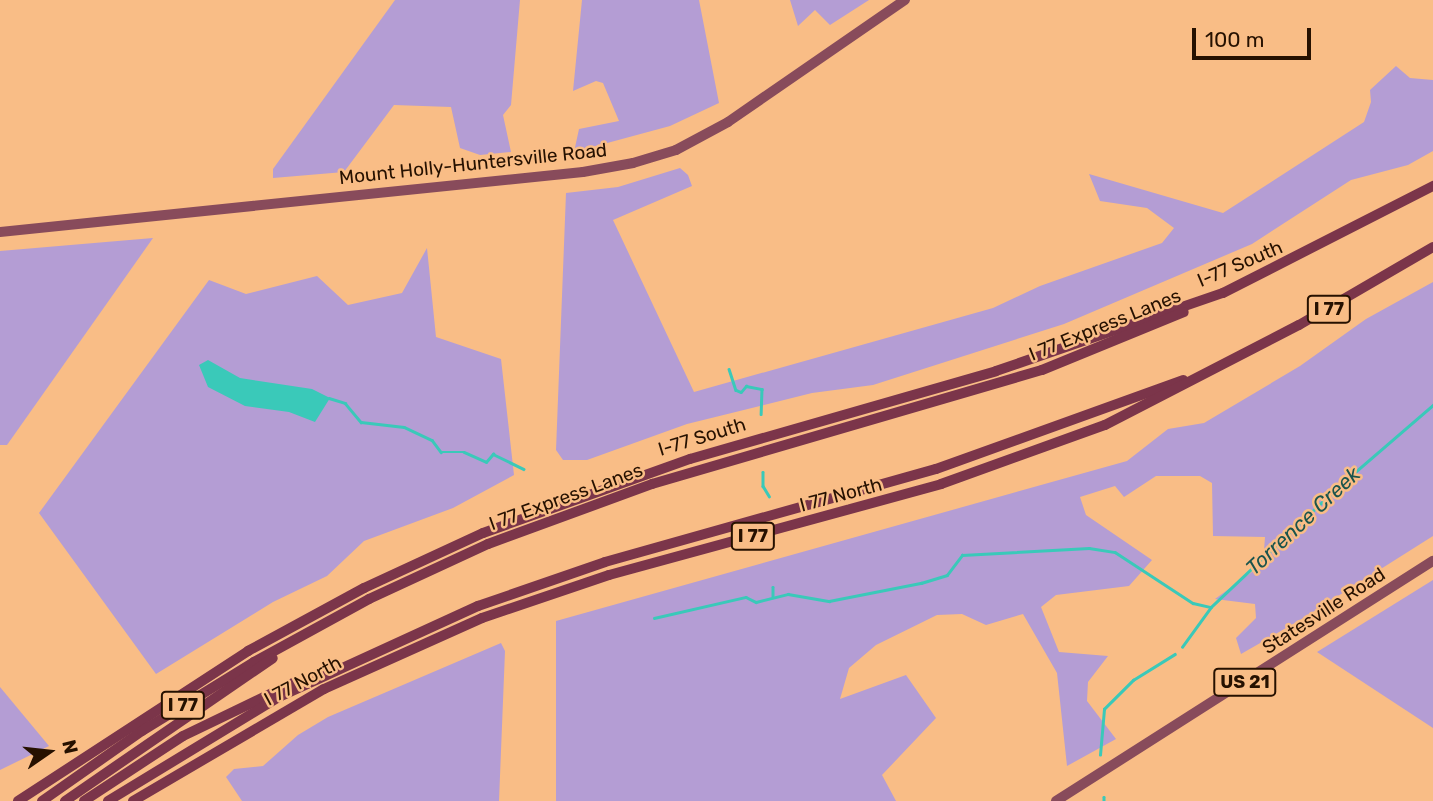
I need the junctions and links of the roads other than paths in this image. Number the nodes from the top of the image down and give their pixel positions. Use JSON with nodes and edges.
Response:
{"nodes":[{"id":1,"x":905,"y":0,"type":"edge"},
{"id":2,"x":1433,"y":186,"type":"edge"},
{"id":3,"x":0,"y":232,"type":"edge"},
{"id":4,"x":1433,"y":247,"type":"edge"},
{"id":5,"x":1223,"y":293,"type":"junction"},
{"id":6,"x":1222,"y":365,"type":"junction"},
{"id":7,"x":1433,"y":561,"type":"edge"},
{"id":8,"x":331,"y":620,"type":"junction"},
{"id":9,"x":357,"y":657,"type":"junction"},
{"id":10,"x":18,"y":801,"type":"edge"},
{"id":11,"x":42,"y":801,"type":"edge"},
{"id":12,"x":65,"y":801,"type":"edge"},
{"id":13,"x":84,"y":801,"type":"edge"},
{"id":14,"x":107,"y":801,"type":"edge"},
{"id":15,"x":133,"y":801,"type":"edge"},
{"id":16,"x":1056,"y":801,"type":"edge"}],
"edges":[{"from":1,"to":3,"type":"main road","name":"Mount Holly-Huntersville Road"},
{"from":2,"to":5,"type":"highway","name":"I-77 South","number":"I 77"},
{"from":4,"to":6,"type":"highway","name":"I 77 North","number":"I 77"},
{"from":5,"to":8,"type":"highway","name":"I 77 Express Lanes","number":"I 77"},
{"from":5,"to":10,"type":"highway","name":"I-77 South","number":"I 77"},
{"from":6,"to":9,"type":"highway","number":"I 77"},
{"from":6,"to":15,"type":"highway","name":"I 77 North","number":"I 77"},
{"from":7,"to":16,"type":"main road","name":"Statesville Road","number":"US 21"},
{"from":8,"to":11,"type":"highway","name":"I 77 Express Lanes","number":"I 77"},
{"from":8,"to":12,"type":"highway"},
{"from":9,"to":13,"type":"highway"},
{"from":9,"to":14,"type":"highway","number":"I 77"}]}
